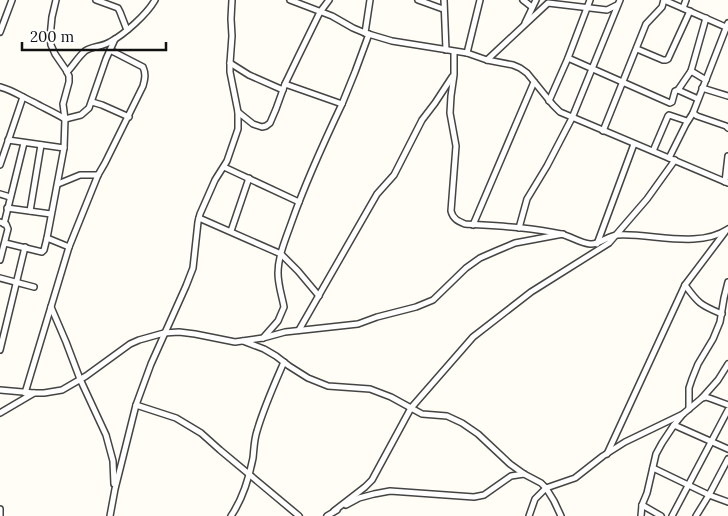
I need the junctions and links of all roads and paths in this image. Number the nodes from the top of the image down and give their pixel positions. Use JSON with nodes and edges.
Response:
{"nodes":[{"id":1,"x":12,"y":0,"type":"edge"},
{"id":2,"x":56,"y":0,"type":"edge"},
{"id":3,"x":96,"y":0,"type":"edge"},
{"id":4,"x":155,"y":0,"type":"edge"},
{"id":5,"x":232,"y":0,"type":"edge"},
{"id":6,"x":290,"y":0,"type":"edge"},
{"id":7,"x":329,"y":0,"type":"edge"},
{"id":8,"x":370,"y":0,"type":"edge"},
{"id":9,"x":418,"y":0,"type":"edge"},
{"id":10,"x":444,"y":0,"type":"edge"},
{"id":11,"x":480,"y":0,"type":"edge"},
{"id":12,"x":524,"y":0,"type":"edge"},
{"id":13,"x":536,"y":0,"type":"edge"},
{"id":14,"x":590,"y":0,"type":"edge"},
{"id":15,"x":664,"y":0,"type":"edge"},
{"id":16,"x":686,"y":0,"type":"edge"},
{"id":17,"x":553,"y":2,"type":"edge"},
{"id":18,"x":619,"y":2,"type":"edge"},
{"id":19,"x":532,"y":7,"type":"junction"},
{"id":20,"x":587,"y":7,"type":"junction"},
{"id":21,"x":683,"y":8,"type":"junction"},
{"id":22,"x":443,"y":9,"type":"junction"},
{"id":23,"x":320,"y":12,"type":"junction"},
{"id":24,"x":690,"y":12,"type":"junction"},
{"id":25,"x":706,"y":18,"type":"junction"},
{"id":26,"x":523,"y":26,"type":"junction"},
{"id":27,"x":727,"y":26,"type":"edge"},
{"id":28,"x":127,"y":30,"type":"junction"},
{"id":29,"x":0,"y":32,"type":"edge"},
{"id":30,"x":367,"y":34,"type":"junction"},
{"id":31,"x":115,"y":39,"type":"junction"},
{"id":32,"x":637,"y":48,"type":"junction"},
{"id":33,"x":110,"y":50,"type":"junction"},
{"id":34,"x":446,"y":50,"type":"junction"},
{"id":35,"x":454,"y":52,"type":"junction"},
{"id":36,"x":467,"y":53,"type":"junction"},
{"id":37,"x":568,"y":58,"type":"junction"},
{"id":38,"x":487,"y":60,"type":"junction"},
{"id":39,"x":230,"y":63,"type":"junction"},
{"id":40,"x":592,"y":68,"type":"junction"},
{"id":41,"x":691,"y":71,"type":"junction"},
{"id":42,"x":67,"y":72,"type":"junction"},
{"id":43,"x":454,"y":75,"type":"junction"},
{"id":44,"x":706,"y":80,"type":"junction"},
{"id":45,"x":534,"y":82,"type":"junction"},
{"id":46,"x":624,"y":82,"type":"junction"},
{"id":47,"x":0,"y":86,"type":"edge"},
{"id":48,"x":284,"y":87,"type":"junction"},
{"id":49,"x":702,"y":88,"type":"junction"},
{"id":50,"x":678,"y":90,"type":"junction"},
{"id":51,"x":728,"y":96,"type":"edge"},
{"id":52,"x":23,"y":97,"type":"junction"},
{"id":53,"x":698,"y":99,"type":"junction"},
{"id":54,"x":549,"y":101,"type":"junction"},
{"id":55,"x":92,"y":102,"type":"junction"},
{"id":56,"x":342,"y":104,"type":"junction"},
{"id":57,"x":238,"y":112,"type":"junction"},
{"id":58,"x":693,"y":113,"type":"junction"},
{"id":59,"x":129,"y":117,"type":"junction"},
{"id":60,"x":572,"y":118,"type":"junction"},
{"id":61,"x":728,"y":118,"type":"edge"},
{"id":62,"x":65,"y":119,"type":"junction"},
{"id":63,"x":687,"y":121,"type":"junction"},
{"id":64,"x":727,"y":127,"type":"edge"},
{"id":65,"x":603,"y":131,"type":"junction"},
{"id":66,"x":8,"y":140,"type":"junction"},
{"id":67,"x":24,"y":143,"type":"junction"},
{"id":68,"x":634,"y":144,"type":"junction"},
{"id":69,"x":41,"y":145,"type":"junction"},
{"id":70,"x":64,"y":148,"type":"junction"},
{"id":71,"x":653,"y":151,"type":"junction"},
{"id":72,"x":2,"y":155,"type":"edge"},
{"id":73,"x":728,"y":156,"type":"edge"},
{"id":74,"x":672,"y":159,"type":"junction"},
{"id":75,"x":0,"y":165,"type":"edge"},
{"id":76,"x":224,"y":167,"type":"junction"},
{"id":77,"x":727,"y":173,"type":"edge"},
{"id":78,"x":98,"y":175,"type":"junction"},
{"id":79,"x":249,"y":178,"type":"junction"},
{"id":80,"x":727,"y":182,"type":"edge"},
{"id":81,"x":58,"y":184,"type":"junction"},
{"id":82,"x":0,"y":194,"type":"edge"},
{"id":83,"x":10,"y":197,"type":"junction"},
{"id":84,"x":299,"y":202,"type":"junction"},
{"id":85,"x":8,"y":208,"type":"junction"},
{"id":86,"x":30,"y":211,"type":"junction"},
{"id":87,"x":51,"y":214,"type":"junction"},
{"id":88,"x":199,"y":218,"type":"junction"},
{"id":89,"x":2,"y":223,"type":"edge"},
{"id":90,"x":473,"y":224,"type":"junction"},
{"id":91,"x":519,"y":228,"type":"junction"},
{"id":92,"x":727,"y":230,"type":"edge"},
{"id":93,"x":231,"y":231,"type":"junction"},
{"id":94,"x":563,"y":234,"type":"junction"},
{"id":95,"x":616,"y":235,"type":"junction"},
{"id":96,"x":47,"y":238,"type":"junction"},
{"id":97,"x":5,"y":243,"type":"junction"},
{"id":98,"x":597,"y":244,"type":"junction"},
{"id":99,"x":25,"y":247,"type":"junction"},
{"id":100,"x":69,"y":247,"type":"junction"},
{"id":101,"x":281,"y":254,"type":"junction"},
{"id":102,"x":0,"y":260,"type":"edge"},
{"id":103,"x":0,"y":278,"type":"edge"},
{"id":104,"x":16,"y":282,"type":"junction"},
{"id":105,"x":728,"y":282,"type":"edge"},
{"id":106,"x":685,"y":284,"type":"junction"},
{"id":107,"x":34,"y":287,"type":"dead end"},
{"id":108,"x":318,"y":296,"type":"junction"},
{"id":109,"x":50,"y":307,"type":"junction"},
{"id":110,"x":722,"y":314,"type":"junction"},
{"id":111,"x":299,"y":330,"type":"junction"},
{"id":112,"x":164,"y":334,"type":"junction"},
{"id":113,"x":263,"y":338,"type":"junction"},
{"id":114,"x":243,"y":341,"type":"junction"},
{"id":115,"x":0,"y":350,"type":"edge"},
{"id":116,"x":284,"y":362,"type":"junction"},
{"id":117,"x":728,"y":364,"type":"edge"},
{"id":118,"x":80,"y":379,"type":"junction"},
{"id":119,"x":0,"y":390,"type":"edge"},
{"id":120,"x":25,"y":392,"type":"junction"},
{"id":121,"x":34,"y":393,"type":"junction"},
{"id":122,"x":702,"y":398,"type":"junction"},
{"id":123,"x":136,"y":405,"type":"junction"},
{"id":124,"x":728,"y":405,"type":"edge"},
{"id":125,"x":411,"y":408,"type":"junction"},
{"id":126,"x":689,"y":409,"type":"junction"},
{"id":127,"x":728,"y":410,"type":"edge"},
{"id":128,"x":0,"y":413,"type":"edge"},
{"id":129,"x":683,"y":414,"type":"junction"},
{"id":130,"x":674,"y":425,"type":"junction"},
{"id":131,"x":711,"y":442,"type":"junction"},
{"id":132,"x":728,"y":449,"type":"edge"},
{"id":133,"x":607,"y":454,"type":"junction"},
{"id":134,"x":728,"y":459,"type":"edge"},
{"id":135,"x":653,"y":468,"type":"junction"},
{"id":136,"x":249,"y":474,"type":"junction"},
{"id":137,"x":524,"y":474,"type":"junction"},
{"id":138,"x":688,"y":485,"type":"junction"},
{"id":139,"x":546,"y":488,"type":"junction"},
{"id":140,"x":115,"y":489,"type":"junction"},
{"id":141,"x":709,"y":495,"type":"junction"},
{"id":142,"x":728,"y":502,"type":"edge"},
{"id":143,"x":642,"y":506,"type":"junction"},
{"id":144,"x":0,"y":509,"type":"edge"},
{"id":145,"x":334,"y":511,"type":"junction"},
{"id":146,"x":0,"y":516,"type":"edge"},
{"id":147,"x":110,"y":516,"type":"edge"},
{"id":148,"x":231,"y":516,"type":"edge"},
{"id":149,"x":299,"y":516,"type":"edge"},
{"id":150,"x":327,"y":516,"type":"edge"},
{"id":151,"x":529,"y":516,"type":"edge"},
{"id":152,"x":561,"y":516,"type":"edge"},
{"id":153,"x":641,"y":516,"type":"edge"},
{"id":154,"x":661,"y":516,"type":"edge"},
{"id":155,"x":672,"y":516,"type":"edge"},
{"id":156,"x":696,"y":516,"type":"edge"}],
"edges":[{"from":1,"to":29,"type":"street"},
{"from":2,"to":42,"type":"street"},
{"from":3,"to":28,"type":"street"},
{"from":4,"to":28,"type":"street"},
{"from":5,"to":39,"type":"street"},
{"from":6,"to":23,"type":"street"},
{"from":7,"to":23,"type":"street"},
{"from":8,"to":30,"type":"street"},
{"from":9,"to":22,"type":"street"},
{"from":10,"to":22,"type":"street"},
{"from":11,"to":36,"type":"street"},
{"from":12,"to":19,"type":"street"},
{"from":13,"to":19,"type":"street"},
{"from":14,"to":20,"type":"street"},
{"from":15,"to":21,"type":"street"},
{"from":15,"to":32,"type":"street"},
{"from":16,"to":21,"type":"street"},
{"from":17,"to":20,"type":"street"},
{"from":17,"to":26,"type":"street"},
{"from":18,"to":20,"type":"street"},
{"from":18,"to":40,"type":"street"},
{"from":19,"to":26,"type":"street"},
{"from":20,"to":37,"type":"street"},
{"from":21,"to":24,"type":"street"},
{"from":22,"to":34,"type":"street"},
{"from":23,"to":30,"type":"street"},
{"from":23,"to":48,"type":"street"},
{"from":24,"to":25,"type":"street"},
{"from":24,"to":32,"type":"street"},
{"from":25,"to":27,"type":"street"},
{"from":25,"to":41,"type":"street"},
{"from":26,"to":38,"type":"street"},
{"from":27,"to":44,"type":"street"},
{"from":28,"to":31,"type":"street"},
{"from":30,"to":34,"type":"street"},
{"from":30,"to":56,"type":"street"},
{"from":31,"to":33,"type":"street"},
{"from":31,"to":42,"type":"street"},
{"from":32,"to":46,"type":"street"},
{"from":33,"to":55,"type":"street"},
{"from":33,"to":59,"type":"street"},
{"from":34,"to":35,"type":"street"},
{"from":35,"to":36,"type":"street"},
{"from":35,"to":43,"type":"street"},
{"from":36,"to":38,"type":"street"},
{"from":37,"to":40,"type":"street"},
{"from":37,"to":54,"type":"street"},
{"from":38,"to":45,"type":"street"},
{"from":39,"to":48,"type":"street"},
{"from":39,"to":57,"type":"street"},
{"from":40,"to":46,"type":"street"},
{"from":40,"to":60,"type":"street"},
{"from":41,"to":44,"type":"street"},
{"from":41,"to":50,"type":"street"},
{"from":42,"to":62,"type":"street"},
{"from":43,"to":90,"type":"street"},
{"from":43,"to":108,"type":"street"},
{"from":44,"to":49,"type":"street"},
{"from":45,"to":54,"type":"street"},
{"from":45,"to":90,"type":"street"},
{"from":46,"to":50,"type":"street"},
{"from":46,"to":65,"type":"street"},
{"from":47,"to":52,"type":"street"},
{"from":48,"to":56,"type":"street"},
{"from":48,"to":57,"type":"street"},
{"from":49,"to":51,"type":"street"},
{"from":49,"to":53,"type":"street"},
{"from":50,"to":53,"type":"street"},
{"from":52,"to":62,"type":"street"},
{"from":52,"to":66,"type":"street"},
{"from":53,"to":58,"type":"street"},
{"from":54,"to":60,"type":"street"},
{"from":55,"to":59,"type":"street"},
{"from":55,"to":62,"type":"street"},
{"from":56,"to":84,"type":"street"},
{"from":57,"to":76,"type":"street"},
{"from":58,"to":63,"type":"street"},
{"from":58,"to":64,"type":"street"},
{"from":59,"to":78,"type":"street"},
{"from":60,"to":65,"type":"street"},
{"from":60,"to":91,"type":"street"},
{"from":61,"to":64,"type":"street"},
{"from":62,"to":70,"type":"street"},
{"from":63,"to":71,"type":"street"},
{"from":63,"to":74,"type":"street"},
{"from":65,"to":68,"type":"street"},
{"from":66,"to":67,"type":"street"},
{"from":66,"to":72,"type":"street"},
{"from":67,"to":69,"type":"street"},
{"from":67,"to":83,"type":"street"},
{"from":68,"to":71,"type":"street"},
{"from":68,"to":98,"type":"street"},
{"from":69,"to":70,"type":"street"},
{"from":69,"to":86,"type":"street"},
{"from":70,"to":81,"type":"street"},
{"from":71,"to":74,"type":"street"},
{"from":72,"to":75,"type":"street"},
{"from":73,"to":77,"type":"street"},
{"from":74,"to":80,"type":"street"},
{"from":74,"to":95,"type":"street"},
{"from":76,"to":79,"type":"street"},
{"from":76,"to":88,"type":"street"},
{"from":77,"to":80,"type":"street"},
{"from":78,"to":81,"type":"street"},
{"from":78,"to":100,"type":"street"},
{"from":79,"to":84,"type":"street"},
{"from":79,"to":93,"type":"street"},
{"from":81,"to":87,"type":"street"},
{"from":82,"to":83,"type":"street"},
{"from":83,"to":85,"type":"street"},
{"from":84,"to":101,"type":"street"},
{"from":85,"to":86,"type":"street"},
{"from":85,"to":89,"type":"street"},
{"from":86,"to":87,"type":"street"},
{"from":87,"to":96,"type":"street"},
{"from":88,"to":93,"type":"street"},
{"from":88,"to":112,"type":"street"},
{"from":89,"to":97,"type":"street"},
{"from":90,"to":91,"type":"street"},
{"from":91,"to":94,"type":"street"},
{"from":92,"to":95,"type":"street"},
{"from":92,"to":106,"type":"street"},
{"from":93,"to":101,"type":"street"},
{"from":94,"to":98,"type":"street"},
{"from":94,"to":111,"type":"street"},
{"from":95,"to":98,"type":"street"},
{"from":95,"to":125,"type":"street"},
{"from":96,"to":99,"type":"street"},
{"from":96,"to":100,"type":"street"},
{"from":97,"to":99,"type":"street"},
{"from":97,"to":102,"type":"street"},
{"from":99,"to":104,"type":"street"},
{"from":100,"to":109,"type":"street"},
{"from":101,"to":108,"type":"street"},
{"from":101,"to":113,"type":"street"},
{"from":103,"to":104,"type":"street"},
{"from":104,"to":107,"type":"street"},
{"from":104,"to":115,"type":"street"},
{"from":105,"to":110,"type":"street"},
{"from":106,"to":110,"type":"street"},
{"from":106,"to":133,"type":"street"},
{"from":108,"to":111,"type":"street"},
{"from":109,"to":118,"type":"street"},
{"from":109,"to":120,"type":"street"},
{"from":110,"to":126,"type":"street"},
{"from":111,"to":113,"type":"street"},
{"from":112,"to":114,"type":"street"},
{"from":112,"to":118,"type":"street"},
{"from":112,"to":123,"type":"street"},
{"from":113,"to":114,"type":"street"},
{"from":114,"to":116,"type":"street"},
{"from":116,"to":125,"type":"street"},
{"from":116,"to":136,"type":"street"},
{"from":117,"to":122,"type":"street"},
{"from":118,"to":121,"type":"street"},
{"from":118,"to":140,"type":"street"},
{"from":119,"to":120,"type":"street"},
{"from":120,"to":121,"type":"street"},
{"from":121,"to":128,"type":"street"},
{"from":122,"to":124,"type":"street"},
{"from":122,"to":126,"type":"street"},
{"from":123,"to":136,"type":"street"},
{"from":123,"to":140,"type":"street"},
{"from":125,"to":137,"type":"street"},
{"from":125,"to":145,"type":"street"},
{"from":126,"to":129,"type":"street"},
{"from":127,"to":131,"type":"street"},
{"from":129,"to":130,"type":"street"},
{"from":129,"to":133,"type":"street"},
{"from":130,"to":131,"type":"street"},
{"from":130,"to":135,"type":"street"},
{"from":131,"to":132,"type":"street"},
{"from":131,"to":138,"type":"street"},
{"from":133,"to":139,"type":"street"},
{"from":134,"to":141,"type":"street"},
{"from":135,"to":138,"type":"street"},
{"from":135,"to":143,"type":"street"},
{"from":136,"to":148,"type":"street"},
{"from":136,"to":149,"type":"street"},
{"from":137,"to":139,"type":"street"},
{"from":137,"to":145,"type":"street"},
{"from":138,"to":141,"type":"street"},
{"from":138,"to":155,"type":"street"},
{"from":139,"to":151,"type":"street"},
{"from":139,"to":152,"type":"street"},
{"from":140,"to":147,"type":"street"},
{"from":141,"to":142,"type":"street"},
{"from":141,"to":156,"type":"street"},
{"from":143,"to":153,"type":"street"},
{"from":143,"to":154,"type":"street"},
{"from":144,"to":146,"type":"street"},
{"from":145,"to":150,"type":"street"}]}
